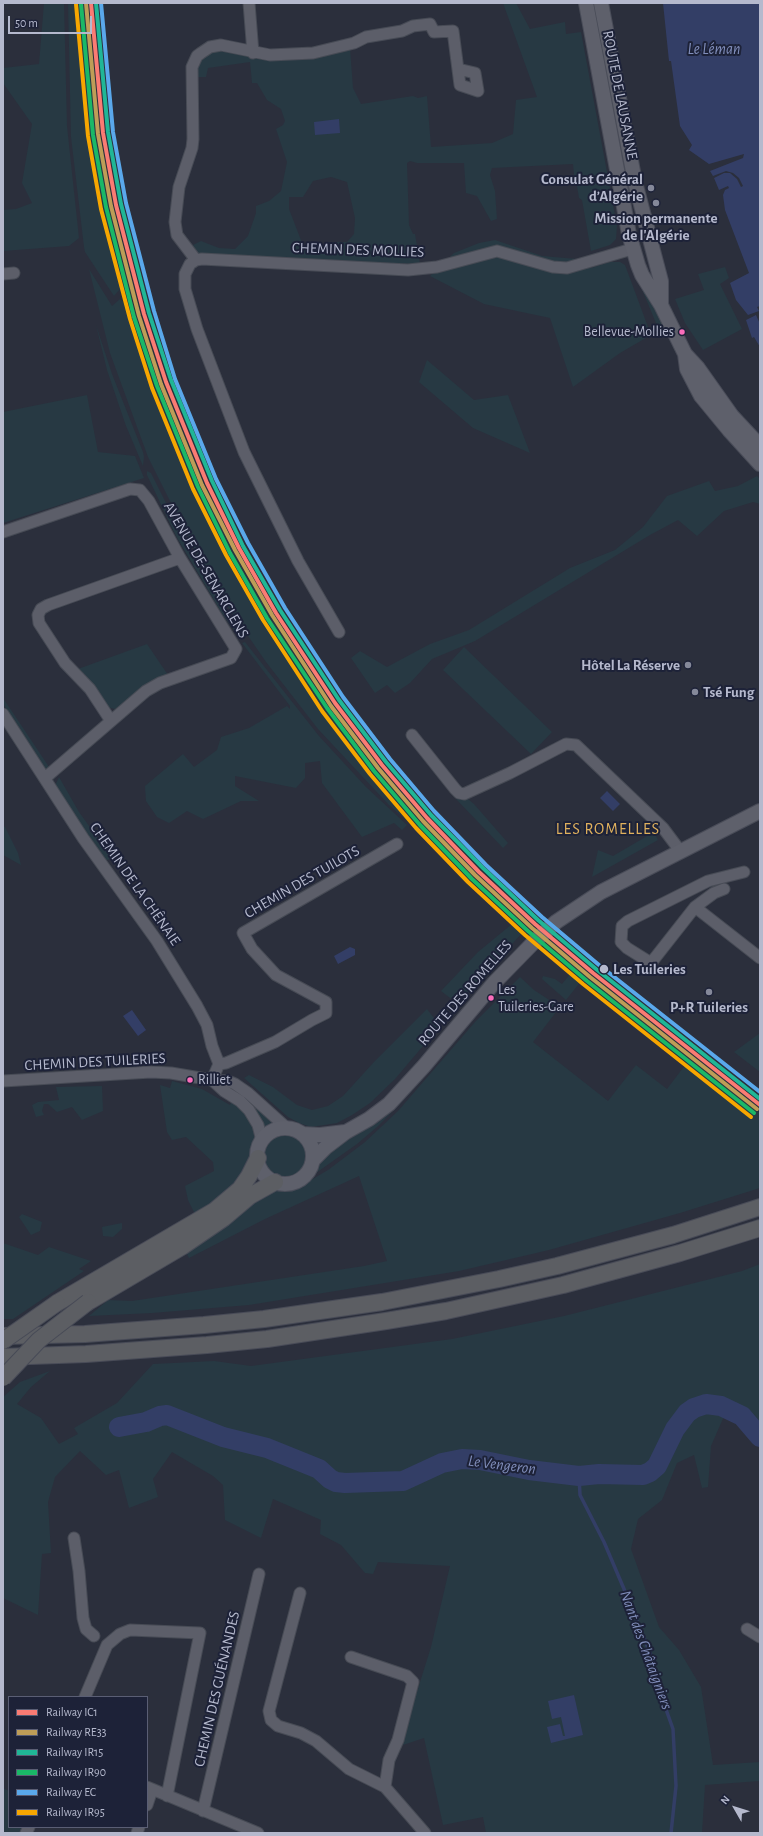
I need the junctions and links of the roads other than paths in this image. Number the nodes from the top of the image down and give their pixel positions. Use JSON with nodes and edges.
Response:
{"nodes":[{"id":1,"x":249,"y":3,"type":"edge"},
{"id":2,"x":586,"y":3,"type":"edge"},
{"id":3,"x":601,"y":3,"type":"edge"},
{"id":4,"x":253,"y":53,"type":"junction"},
{"id":5,"x":458,"y":68,"type":"dead end"},
{"id":6,"x":652,"y":245,"type":"junction"},
{"id":7,"x":632,"y":249,"type":"junction"},
{"id":8,"x":196,"y":260,"type":"junction"},
{"id":9,"x":661,"y":305,"type":"junction"},
{"id":10,"x":685,"y":354,"type":"junction"},
{"id":11,"x":760,"y":446,"type":"edge"},
{"id":12,"x":760,"y":464,"type":"edge"},
{"id":13,"x":3,"y":532,"type":"edge"},
{"id":14,"x":180,"y":558,"type":"junction"},
{"id":15,"x":339,"y":632,"type":"dead end"},
{"id":16,"x":3,"y":714,"type":"edge"},
{"id":17,"x":111,"y":721,"type":"junction"},
{"id":18,"x":412,"y":735,"type":"dead end"},
{"id":19,"x":45,"y":778,"type":"junction"},
{"id":20,"x":760,"y":811,"type":"edge"},
{"id":21,"x":397,"y":844,"type":"dead end"},
{"id":22,"x":681,"y":852,"type":"junction"},
{"id":23,"x":744,"y":872,"type":"dead end"},
{"id":24,"x":724,"y":889,"type":"dead end"},
{"id":25,"x":695,"y":907,"type":"junction"},
{"id":26,"x":760,"y":958,"type":"edge"},
{"id":27,"x":219,"y":1064,"type":"junction"},
{"id":28,"x":212,"y":1080,"type":"junction"},
{"id":29,"x":3,"y":1081,"type":"edge"},
{"id":30,"x":288,"y":1129,"type":"junction"},
{"id":31,"x":346,"y":1132,"type":"junction"},
{"id":32,"x":302,"y":1134,"type":"junction"},
{"id":33,"x":262,"y":1141,"type":"junction"},
{"id":34,"x":258,"y":1158,"type":"junction"},
{"id":35,"x":313,"y":1160,"type":"junction"},
{"id":36,"x":275,"y":1182,"type":"junction"},
{"id":37,"x":760,"y":1207,"type":"edge"},
{"id":38,"x":760,"y":1228,"type":"edge"},
{"id":39,"x":3,"y":1336,"type":"edge"},
{"id":40,"x":3,"y":1341,"type":"edge"},
{"id":41,"x":3,"y":1357,"type":"edge"},
{"id":42,"x":3,"y":1378,"type":"edge"},
{"id":43,"x":74,"y":1538,"type":"dead end"},
{"id":44,"x":259,"y":1574,"type":"dead end"},
{"id":45,"x":300,"y":1593,"type":"dead end"},
{"id":46,"x":747,"y":1629,"type":"dead end"},
{"id":47,"x":94,"y":1636,"type":"junction"},
{"id":48,"x":760,"y":1637,"type":"edge"},
{"id":49,"x":113,"y":1639,"type":"junction"},
{"id":50,"x":103,"y":1655,"type":"junction"},
{"id":51,"x":351,"y":1657,"type":"dead end"},
{"id":52,"x":85,"y":1696,"type":"edge"},
{"id":53,"x":385,"y":1787,"type":"junction"},
{"id":54,"x":150,"y":1788,"type":"edge"},
{"id":55,"x":167,"y":1796,"type":"junction"},
{"id":56,"x":148,"y":1799,"type":"edge"},
{"id":57,"x":203,"y":1811,"type":"junction"},
{"id":58,"x":256,"y":1833,"type":"edge"},
{"id":59,"x":425,"y":1833,"type":"edge"}],
"edges":[{"from":1,"to":4,"type":"street"},
{"from":2,"to":7,"type":"main road","name":"ROUTE DE LAUSANNE"},
{"from":3,"to":6,"type":"main road","name":"ROUTE DE LAUSANNE"},
{"from":4,"to":5,"type":"street"},
{"from":4,"to":8,"type":"street"},
{"from":6,"to":7,"type":"main road"},
{"from":6,"to":9,"type":"main road","name":"ROUTE DE LAUSANNE"},
{"from":7,"to":8,"type":"street","name":"CHEMIN DES MOLLIES"},
{"from":7,"to":9,"type":"main road","name":"ROUTE DE LAUSANNE"},
{"from":8,"to":15,"type":"street"},
{"from":9,"to":10,"type":"main road","name":"ROUTE DE LAUSANNE"},
{"from":10,"to":11,"type":"main road","name":"ROUTE DE LAUSANNE"},
{"from":10,"to":12,"type":"main road","name":"ROUTE DE LAUSANNE"},
{"from":13,"to":14,"type":"street","name":"AVENUE DE-SENARCLENS"},
{"from":14,"to":17,"type":"street","name":"AVENUE DE-SENARCLENS"},
{"from":14,"to":17,"type":"street"},
{"from":16,"to":19,"type":"street","name":"CHEMIN DE LA CHÊNAIE"},
{"from":17,"to":19,"type":"street","name":"AVENUE DE-SENARCLENS"},
{"from":18,"to":22,"type":"street"},
{"from":19,"to":27,"type":"street","name":"CHEMIN DE LA CHÊNAIE"},
{"from":20,"to":22,"type":"main road","name":"ROUTE DES ROMELLES"},
{"from":21,"to":27,"type":"street","name":"CHEMIN DES TUILOTS"},
{"from":22,"to":31,"type":"main road","name":"ROUTE DES ROMELLES"},
{"from":23,"to":25,"type":"street"},
{"from":24,"to":25,"type":"street"},
{"from":25,"to":26,"type":"street"},
{"from":27,"to":28,"type":"street"},
{"from":28,"to":29,"type":"street","name":"CHEMIN DES TUILERIES"},
{"from":28,"to":30,"type":"street","name":"CHEMIN DES TUILERIES"},
{"from":28,"to":33,"type":"street"},
{"from":30,"to":32,"type":"main road"},
{"from":30,"to":33,"type":"main road"},
{"from":31,"to":32,"type":"main road","name":"ROUTE DES ROMELLES"},
{"from":31,"to":35,"type":"main road","name":"ROUTE DES ROMELLES"},
{"from":32,"to":35,"type":"main road"},
{"from":33,"to":34,"type":"main road"},
{"from":34,"to":36,"type":"main road"},
{"from":34,"to":40,"type":"highway","bridge":true},
{"from":35,"to":36,"type":"main road"},
{"from":36,"to":42,"type":"highway","bridge":true},
{"from":37,"to":39,"type":"highway"},
{"from":38,"to":41,"type":"highway"},
{"from":43,"to":47,"type":"street"},
{"from":44,"to":57,"type":"street","name":"CHEMIN DES GUÉNANDES"},
{"from":45,"to":53,"type":"street"},
{"from":46,"to":48,"type":"street"},
{"from":47,"to":49,"type":"street"},
{"from":47,"to":50,"type":"street"},
{"from":49,"to":50,"type":"street"},
{"from":49,"to":55,"type":"street"},
{"from":50,"to":52,"type":"street"},
{"from":51,"to":53,"type":"street"},
{"from":53,"to":59,"type":"street"},
{"from":54,"to":55,"type":"street"},
{"from":54,"to":56,"type":"street"},
{"from":55,"to":57,"type":"street"},
{"from":57,"to":58,"type":"street"}]}
